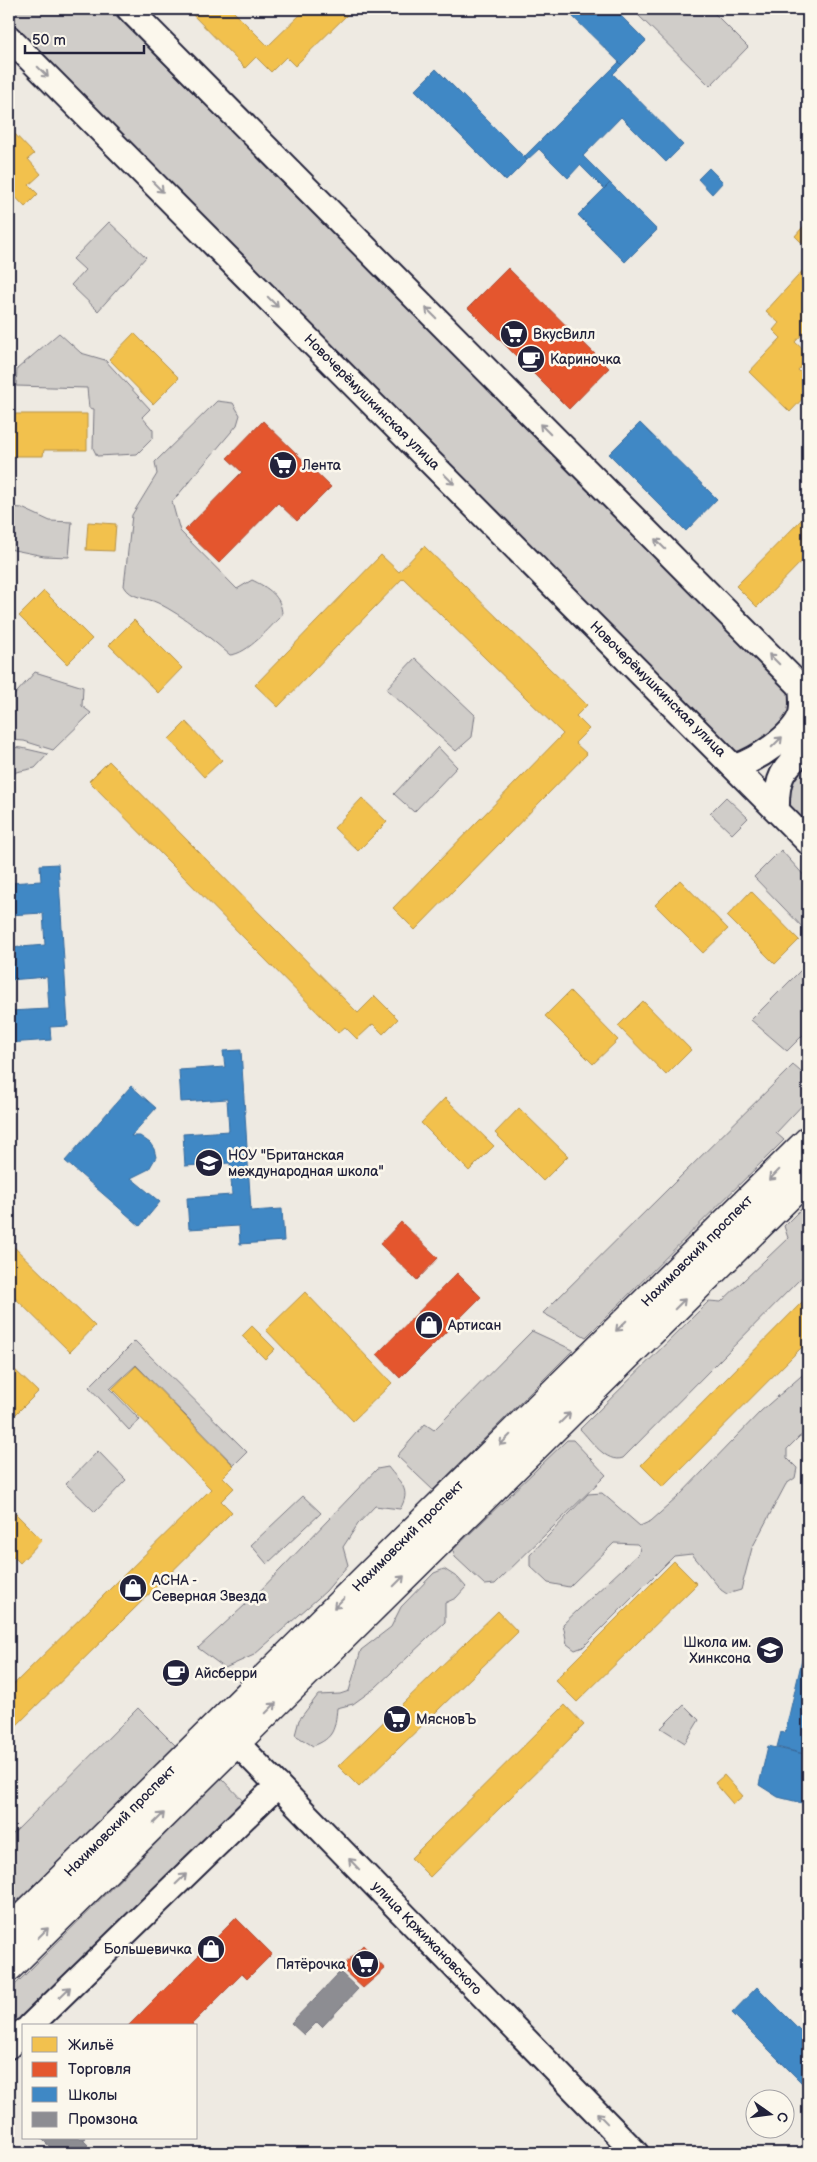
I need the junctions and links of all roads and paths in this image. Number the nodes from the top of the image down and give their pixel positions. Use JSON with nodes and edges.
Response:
{"nodes":[{"id":1,"x":129,"y":9,"type":"edge"},
{"id":2,"x":9,"y":38,"type":"edge"},
{"id":3,"x":805,"y":690,"type":"edge"},
{"id":4,"x":808,"y":746,"type":"edge"},
{"id":5,"x":735,"y":767,"type":"junction"},
{"id":6,"x":777,"y":810,"type":"junction"},
{"id":7,"x":808,"y":842,"type":"edge"},
{"id":8,"x":808,"y":1140,"type":"edge"},
{"id":9,"x":808,"y":1178,"type":"edge"},
{"id":10,"x":227,"y":1732,"type":"junction"},
{"id":11,"x":278,"y":1785,"type":"junction"},
{"id":12,"x":9,"y":1932,"type":"edge"},
{"id":13,"x":9,"y":1967,"type":"edge"},
{"id":14,"x":32,"y":2024,"type":"edge"},
{"id":15,"x":22,"y":2033,"type":"edge"},
{"id":16,"x":9,"y":2046,"type":"edge"},
{"id":17,"x":636,"y":2153,"type":"edge"}],
"edges":[{"from":3,"to":1,"type":"street","name":"Новочерёмушкинская улица","one_way":true},
{"from":2,"to":5,"type":"street","name":"Новочерёмушкинская улица","one_way":true},
{"from":5,"to":3,"type":"street","name":"Новочерёмушкинская улица","one_way":true},
{"from":4,"to":6,"type":"street"},
{"from":5,"to":6,"type":"street","name":"Новочерёмушкинская улица"},
{"from":6,"to":7,"type":"street","name":"Новочерёмушкинская улица"},
{"from":8,"to":10,"type":"main road","name":"Нахимовский проспект","one_way":true},
{"from":10,"to":9,"type":"main road","name":"Нахимовский проспект","one_way":true},
{"from":10,"to":11,"type":"street","name":"улица Кржижановского"},
{"from":10,"to":12,"type":"main road","name":"Нахимовский проспект"},
{"from":13,"to":10,"type":"main road","name":"Нахимовский проспект","one_way":true},
{"from":14,"to":11,"type":"street","one_way":true},
{"from":17,"to":11,"type":"street","name":"улица Кржижановского","one_way":true},
{"from":15,"to":16,"type":"street"}]}
